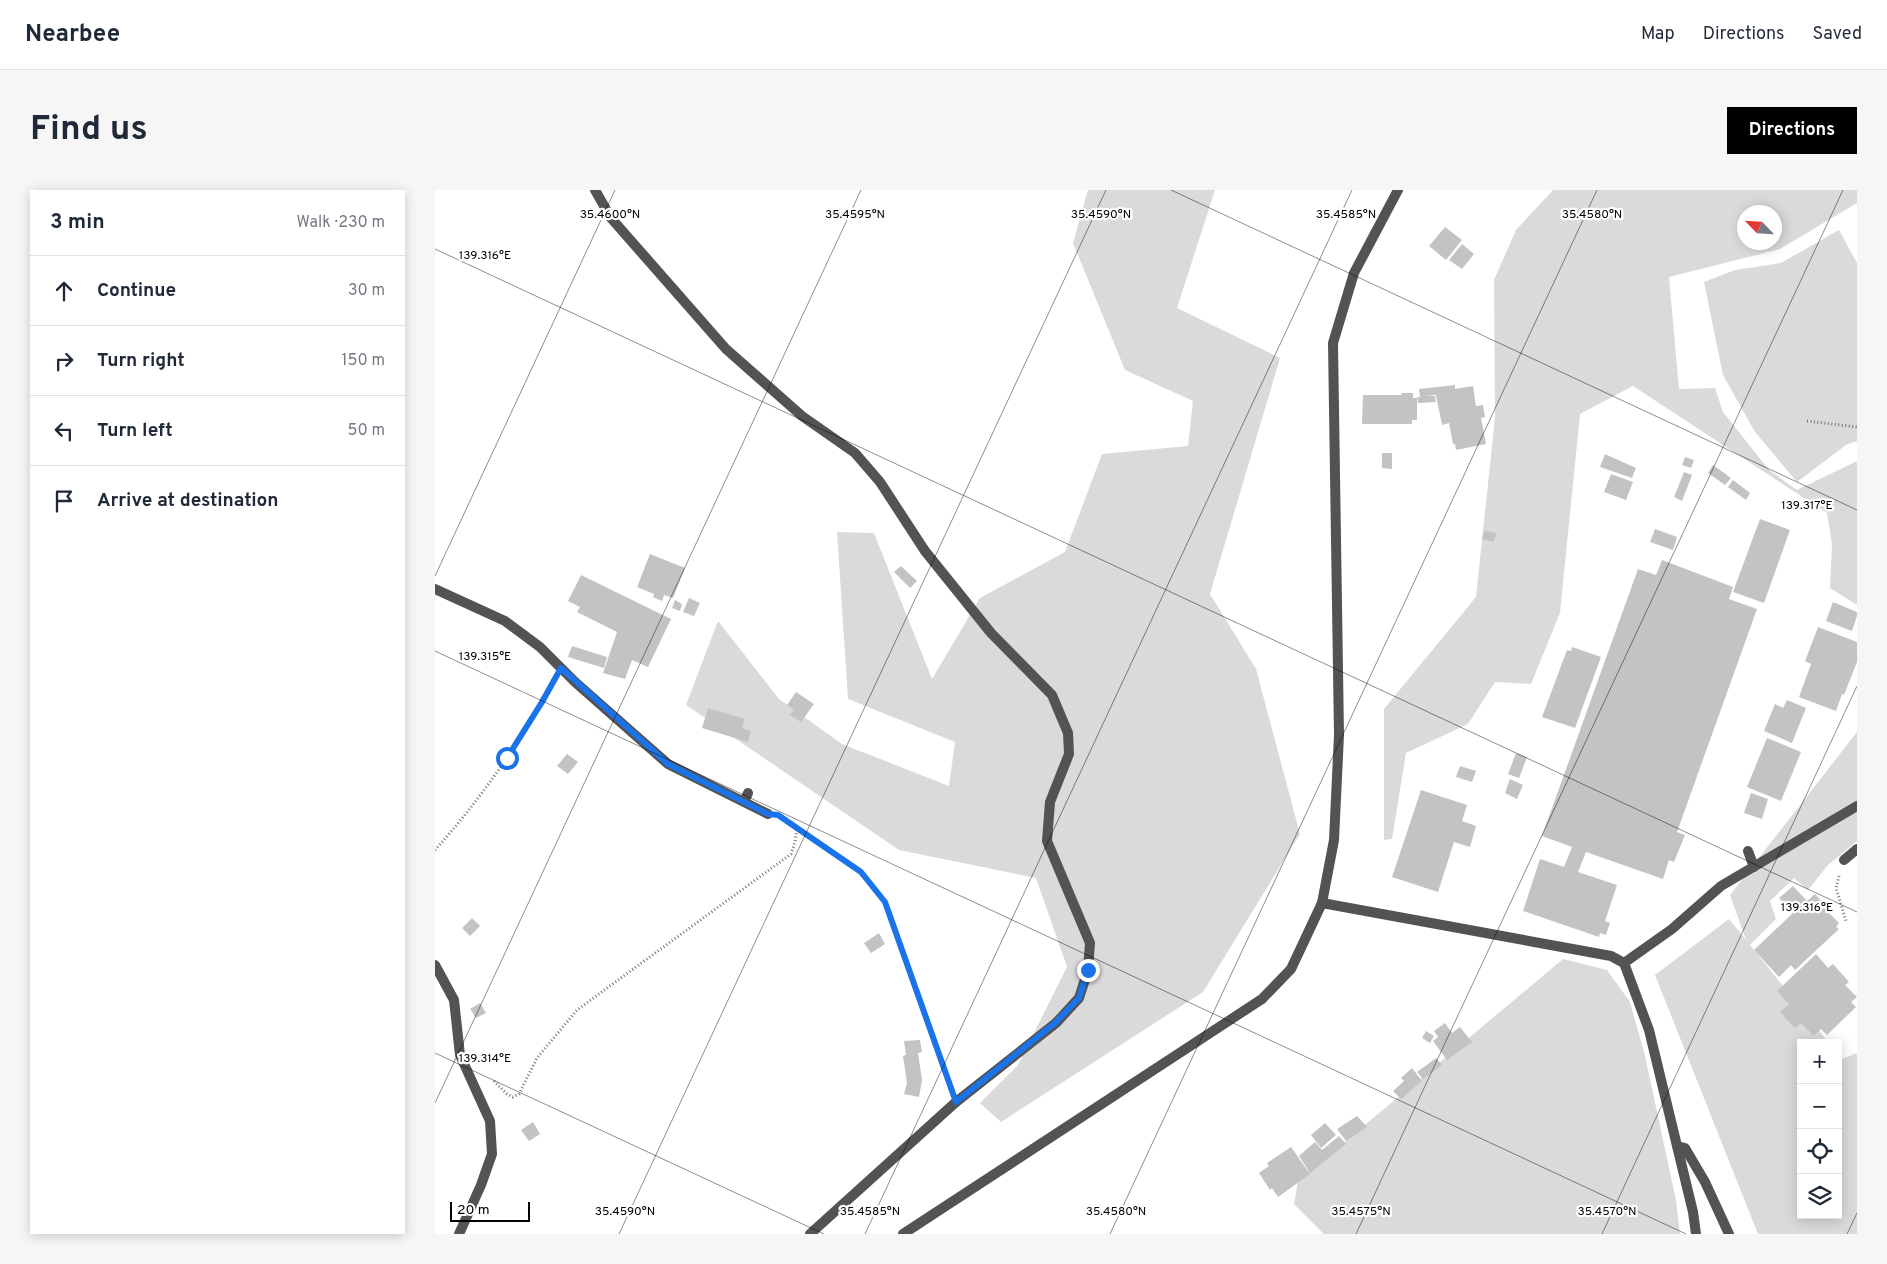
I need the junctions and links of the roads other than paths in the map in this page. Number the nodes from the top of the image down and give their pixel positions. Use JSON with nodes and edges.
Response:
{"nodes":[{"id":1,"x":595,"y":190,"type":"edge"},
{"id":2,"x":1398,"y":190,"type":"edge"},
{"id":3,"x":435,"y":589,"type":"edge"},
{"id":4,"x":1857,"y":806,"type":"edge"},
{"id":5,"x":768,"y":814,"type":"road end"},
{"id":6,"x":1857,"y":849,"type":"edge"},
{"id":7,"x":1748,"y":851,"type":"dead end"},
{"id":8,"x":1844,"y":860,"type":"dead end"},
{"id":9,"x":1754,"y":867,"type":"junction"},
{"id":10,"x":1323,"y":903,"type":"junction"},
{"id":11,"x":435,"y":964,"type":"edge"},
{"id":12,"x":1624,"y":964,"type":"junction"},
{"id":13,"x":1677,"y":1146,"type":"junction"},
{"id":14,"x":459,"y":1234,"type":"edge"},
{"id":15,"x":810,"y":1234,"type":"edge"},
{"id":16,"x":903,"y":1234,"type":"edge"},
{"id":17,"x":1696,"y":1234,"type":"edge"},
{"id":18,"x":1729,"y":1234,"type":"edge"}],
"edges":[{"from":1,"to":15,"type":"street"},
{"from":2,"to":10,"type":"street"},
{"from":3,"to":5,"type":"street"},
{"from":4,"to":9,"type":"street"},
{"from":6,"to":8,"type":"street"},
{"from":7,"to":9,"type":"street"},
{"from":9,"to":12,"type":"street"},
{"from":10,"to":12,"type":"street"},
{"from":10,"to":16,"type":"street"},
{"from":11,"to":14,"type":"street"},
{"from":12,"to":13,"type":"street"},
{"from":13,"to":17,"type":"street"},
{"from":13,"to":18,"type":"street"}]}
